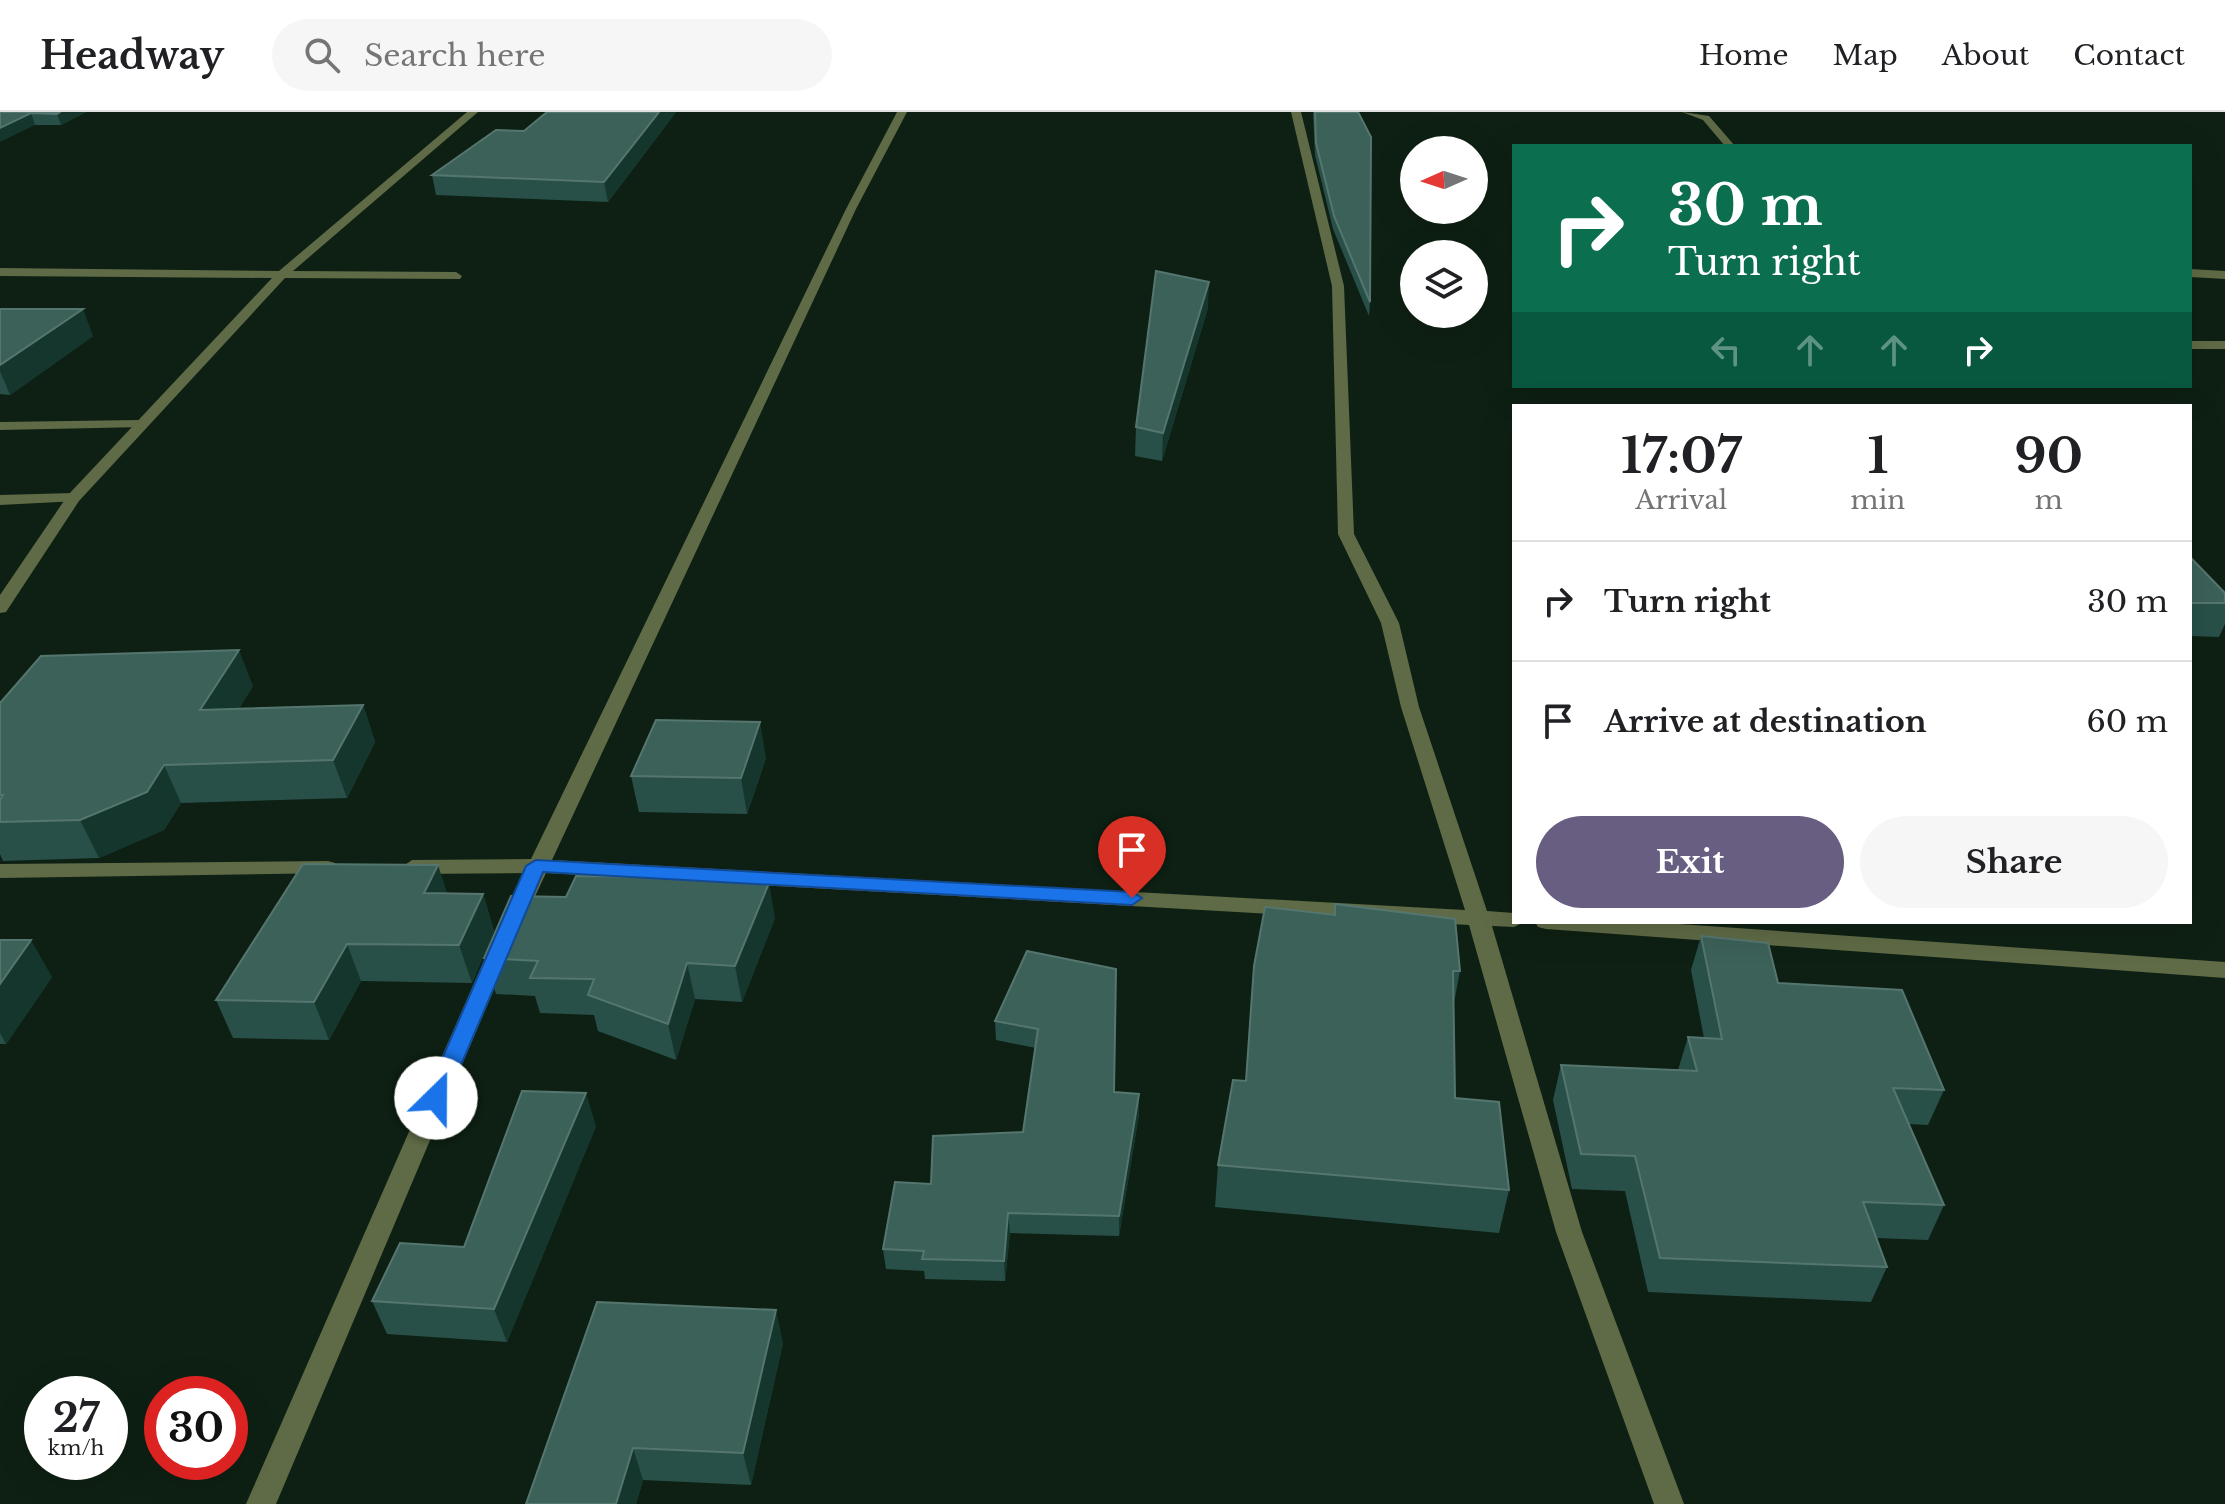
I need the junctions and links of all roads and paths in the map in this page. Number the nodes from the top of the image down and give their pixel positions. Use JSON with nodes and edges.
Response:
{"nodes":[{"id":1,"x":473,"y":112,"type":"edge"},
{"id":2,"x":902,"y":112,"type":"edge"},
{"id":3,"x":1296,"y":112,"type":"edge"},
{"id":4,"x":1687,"y":112,"type":"edge"},
{"id":5,"x":1728,"y":144,"type":"edge"},
{"id":6,"x":0,"y":272,"type":"edge"},
{"id":7,"x":2192,"y":273,"type":"edge"},
{"id":8,"x":2225,"y":275,"type":"edge"},
{"id":9,"x":456,"y":276,"type":"dead end"},
{"id":10,"x":278,"y":278,"type":"junction"},
{"id":11,"x":2192,"y":345,"type":"edge"},
{"id":12,"x":2225,"y":345,"type":"edge"},
{"id":13,"x":139,"y":424,"type":"junction"},
{"id":14,"x":0,"y":426,"type":"edge"},
{"id":15,"x":73,"y":498,"type":"junction"},
{"id":16,"x":0,"y":500,"type":"edge"},
{"id":17,"x":0,"y":608,"type":"edge"},
{"id":18,"x":536,"y":866,"type":"junction"},
{"id":19,"x":394,"y":867,"type":"edge"},
{"id":20,"x":347,"y":868,"type":"edge"},
{"id":21,"x":0,"y":871,"type":"edge"},
{"id":22,"x":1478,"y":917,"type":"junction"},
{"id":23,"x":1512,"y":920,"type":"edge"},
{"id":24,"x":1574,"y":924,"type":"edge"},
{"id":25,"x":2225,"y":970,"type":"edge"},
{"id":26,"x":261,"y":1504,"type":"edge"},
{"id":27,"x":1669,"y":1504,"type":"edge"}],
"edges":[{"from":1,"to":10,"type":"street"},
{"from":2,"to":18,"type":"street"},
{"from":3,"to":22,"type":"street"},
{"from":4,"to":5,"type":"street"},
{"from":6,"to":10,"type":"street"},
{"from":7,"to":8,"type":"street"},
{"from":9,"to":10,"type":"street"},
{"from":10,"to":13,"type":"street"},
{"from":11,"to":12,"type":"street"},
{"from":13,"to":14,"type":"street"},
{"from":13,"to":15,"type":"street"},
{"from":15,"to":16,"type":"street"},
{"from":15,"to":17,"type":"street"},
{"from":18,"to":19,"type":"street"},
{"from":18,"to":22,"type":"street"},
{"from":18,"to":26,"type":"street"},
{"from":20,"to":21,"type":"street"},
{"from":22,"to":23,"type":"street"},
{"from":22,"to":27,"type":"street"},
{"from":24,"to":25,"type":"street"}]}
